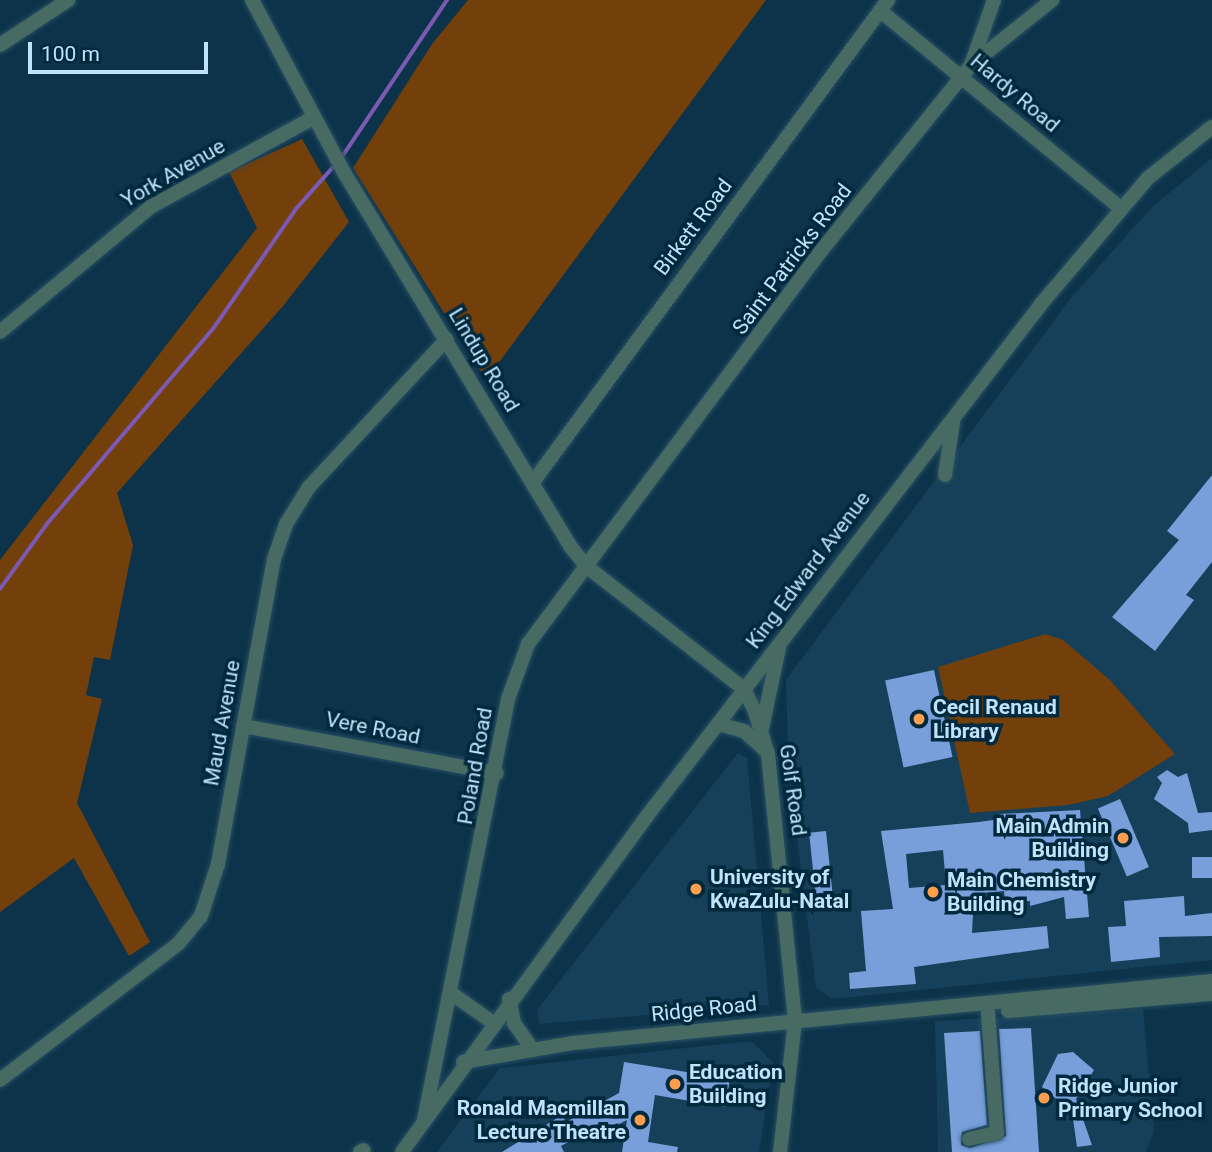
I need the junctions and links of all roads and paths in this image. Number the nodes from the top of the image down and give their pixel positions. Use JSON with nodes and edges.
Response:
{"nodes":[{"id":1,"x":68,"y":0,"type":"edge"},
{"id":2,"x":252,"y":0,"type":"edge"},
{"id":3,"x":994,"y":0,"type":"edge"},
{"id":4,"x":1052,"y":0,"type":"edge"},
{"id":5,"x":885,"y":6,"type":"edge"},
{"id":6,"x":0,"y":44,"type":"edge"},
{"id":7,"x":967,"y":71,"type":"junction"},
{"id":8,"x":313,"y":118,"type":"junction"},
{"id":9,"x":1212,"y":127,"type":"edge"},
{"id":10,"x":1120,"y":208,"type":"junction"},
{"id":11,"x":0,"y":332,"type":"edge"},
{"id":12,"x":447,"y":339,"type":"junction"},
{"id":13,"x":957,"y":411,"type":"junction"},
{"id":14,"x":945,"y":475,"type":"dead end"},
{"id":15,"x":533,"y":482,"type":"junction"},
{"id":16,"x":586,"y":566,"type":"junction"},
{"id":17,"x":782,"y":640,"type":"junction"},
{"id":18,"x":744,"y":689,"type":"junction"},
{"id":19,"x":718,"y":724,"type":"junction"},
{"id":20,"x":243,"y":726,"type":"junction"},
{"id":21,"x":762,"y":728,"type":"junction"},
{"id":22,"x":768,"y":754,"type":"junction"},
{"id":23,"x":496,"y":773,"type":"junction"},
{"id":24,"x":1212,"y":981,"type":"edge"},
{"id":25,"x":451,"y":993,"type":"junction"},
{"id":26,"x":1212,"y":994,"type":"edge"},
{"id":27,"x":509,"y":999,"type":"junction"},
{"id":28,"x":951,"y":1010,"type":"junction"},
{"id":29,"x":988,"y":1012,"type":"junction"},
{"id":30,"x":795,"y":1021,"type":"junction"},
{"id":31,"x":492,"y":1022,"type":"junction"},
{"id":32,"x":532,"y":1049,"type":"junction"},
{"id":33,"x":463,"y":1062,"type":"junction"},
{"id":34,"x":0,"y":1080,"type":"edge"},
{"id":35,"x":424,"y":1120,"type":"junction"},
{"id":36,"x":969,"y":1139,"type":"dead end"},
{"id":37,"x":402,"y":1152,"type":"edge"},
{"id":38,"x":780,"y":1152,"type":"edge"}],
"edges":[{"from":1,"to":6,"type":"street"},
{"from":2,"to":8,"type":"street","name":"Lindup Road"},
{"from":3,"to":7,"type":"street"},
{"from":4,"to":7,"type":"street","name":"Saint Patricks Road"},
{"from":5,"to":7,"type":"street","name":"Hardy Road"},
{"from":5,"to":15,"type":"street","name":"Birkett Road"},
{"from":7,"to":10,"type":"street","name":"Hardy Road"},
{"from":7,"to":16,"type":"street","name":"Saint Patricks Road"},
{"from":8,"to":11,"type":"street","name":"York Avenue"},
{"from":8,"to":12,"type":"street","name":"Lindup Road"},
{"from":9,"to":10,"type":"street","name":"King Edward Avenue"},
{"from":10,"to":13,"type":"street","name":"King Edward Avenue"},
{"from":12,"to":15,"type":"street","name":"Lindup Road"},
{"from":12,"to":20,"type":"street","name":"Maud Avenue"},
{"from":13,"to":14,"type":"street"},
{"from":13,"to":17,"type":"street","name":"King Edward Avenue"},
{"from":15,"to":16,"type":"street","name":"Lindup Road"},
{"from":16,"to":18,"type":"street","name":"Lindup Road"},
{"from":16,"to":23,"type":"street","name":"Poland Road"},
{"from":17,"to":18,"type":"street","name":"King Edward Avenue"},
{"from":17,"to":21,"type":"street"},
{"from":18,"to":19,"type":"street","name":"King Edward Avenue"},
{"from":18,"to":21,"type":"street","name":"Golf Road"},
{"from":19,"to":22,"type":"street"},
{"from":19,"to":27,"type":"street","name":"King Edward Avenue"},
{"from":20,"to":23,"type":"street","name":"Vere Road"},
{"from":20,"to":34,"type":"street","name":"Maud Avenue"},
{"from":21,"to":22,"type":"street","name":"Golf Road"},
{"from":22,"to":30,"type":"street","name":"Golf Road"},
{"from":23,"to":25,"type":"street","name":"Poland Road"},
{"from":24,"to":28,"type":"street","name":"Ridge Road"},
{"from":25,"to":31,"type":"street"},
{"from":25,"to":35,"type":"street","name":"Poland Road"},
{"from":26,"to":29,"type":"street","name":"Ridge Road"},
{"from":27,"to":31,"type":"street","name":"King Edward Avenue"},
{"from":27,"to":32,"type":"street"},
{"from":28,"to":29,"type":"street","name":"Ridge Road"},
{"from":28,"to":30,"type":"street","name":"Ridge Road"},
{"from":29,"to":36,"type":"street"},
{"from":30,"to":32,"type":"street","name":"Ridge Road"},
{"from":30,"to":38,"type":"street","name":"Golf Road"},
{"from":31,"to":33,"type":"street","name":"King Edward Avenue"},
{"from":32,"to":33,"type":"street","name":"Ridge Road"},
{"from":33,"to":35,"type":"street","name":"King Edward Avenue"},
{"from":35,"to":37,"type":"street","name":"King Edward Avenue"}]}
